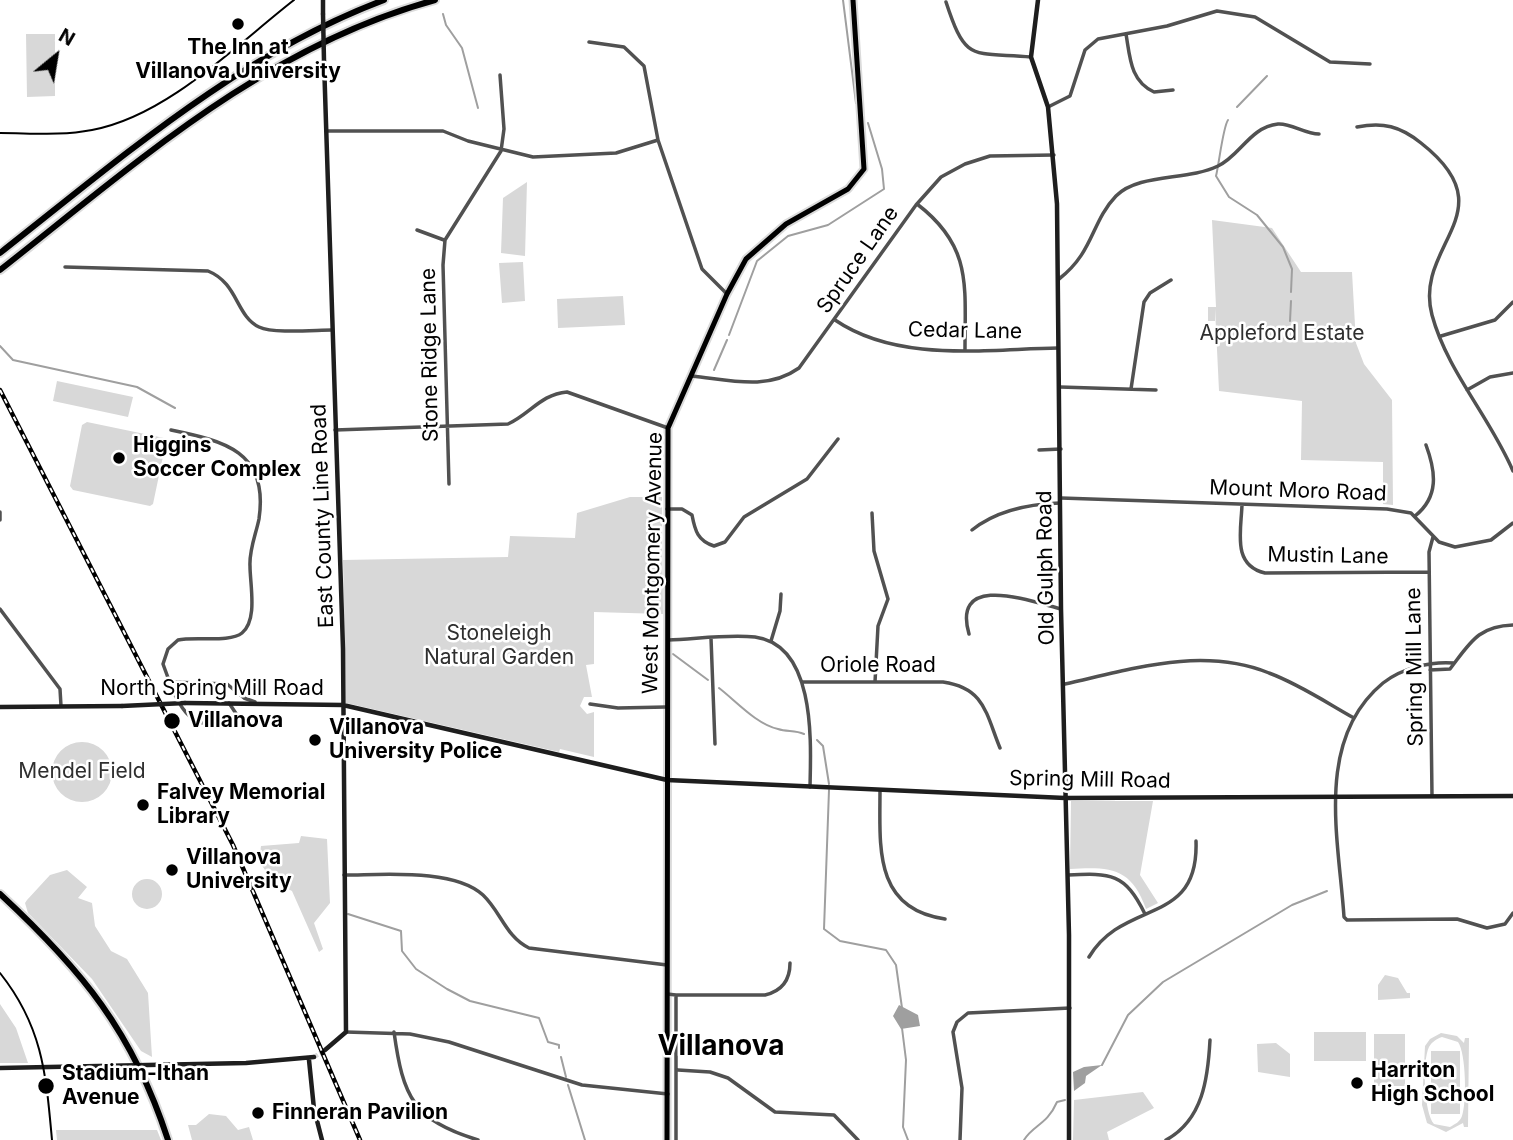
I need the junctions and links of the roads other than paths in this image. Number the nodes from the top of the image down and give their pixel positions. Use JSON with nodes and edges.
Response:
{"nodes":[{"id":1,"x":323,"y":0,"type":"edge"},
{"id":2,"x":384,"y":0,"type":"edge"},
{"id":3,"x":435,"y":0,"type":"edge"},
{"id":4,"x":853,"y":0,"type":"edge"},
{"id":5,"x":1038,"y":0,"type":"edge"},
{"id":6,"x":946,"y":2,"type":"dead end"},
{"id":7,"x":1126,"y":34,"type":"junction"},
{"id":8,"x":589,"y":42,"type":"dead end"},
{"id":9,"x":1031,"y":57,"type":"junction"},
{"id":10,"x":1370,"y":64,"type":"dead end"},
{"id":11,"x":500,"y":75,"type":"dead end"},
{"id":12,"x":1173,"y":90,"type":"dead end"},
{"id":13,"x":1048,"y":107,"type":"junction"},
{"id":14,"x":1357,"y":127,"type":"dead end"},
{"id":15,"x":326,"y":131,"type":"junction"},
{"id":16,"x":1319,"y":134,"type":"dead end"},
{"id":17,"x":658,"y":140,"type":"junction"},
{"id":18,"x":501,"y":151,"type":"junction"},
{"id":19,"x":1054,"y":155,"type":"junction"},
{"id":20,"x":917,"y":204,"type":"junction"},
{"id":21,"x":417,"y":230,"type":"dead end"},
{"id":22,"x":445,"y":240,"type":"junction"},
{"id":23,"x":0,"y":253,"type":"edge"},
{"id":24,"x":65,"y":267,"type":"dead end"},
{"id":25,"x":0,"y":270,"type":"edge"},
{"id":26,"x":1059,"y":279,"type":"junction"},
{"id":27,"x":1171,"y":280,"type":"dead end"},
{"id":28,"x":727,"y":294,"type":"junction"},
{"id":29,"x":1513,"y":302,"type":"edge"},
{"id":30,"x":835,"y":320,"type":"junction"},
{"id":31,"x":332,"y":330,"type":"junction"},
{"id":32,"x":1441,"y":336,"type":"junction"},
{"id":33,"x":1059,"y":348,"type":"junction"},
{"id":34,"x":965,"y":349,"type":"junction"},
{"id":35,"x":1513,"y":373,"type":"edge"},
{"id":36,"x":692,"y":376,"type":"junction"},
{"id":37,"x":1060,"y":387,"type":"junction"},
{"id":38,"x":1131,"y":389,"type":"junction"},
{"id":39,"x":1156,"y":390,"type":"dead end"},
{"id":40,"x":1467,"y":390,"type":"junction"},
{"id":41,"x":447,"y":425,"type":"junction"},
{"id":42,"x":668,"y":428,"type":"junction"},
{"id":43,"x":171,"y":430,"type":"dead end"},
{"id":44,"x":335,"y":430,"type":"junction"},
{"id":45,"x":838,"y":439,"type":"dead end"},
{"id":46,"x":1426,"y":445,"type":"dead end"},
{"id":47,"x":1061,"y":449,"type":"junction"},
{"id":48,"x":1039,"y":450,"type":"dead end"},
{"id":49,"x":1513,"y":471,"type":"edge"},
{"id":50,"x":449,"y":484,"type":"dead end"},
{"id":51,"x":1061,"y":500,"type":"junction"},
{"id":52,"x":1242,"y":505,"type":"junction"},
{"id":53,"x":667,"y":509,"type":"junction"},
{"id":54,"x":0,"y":512,"type":"edge"},
{"id":55,"x":872,"y":513,"type":"dead end"},
{"id":56,"x":1415,"y":516,"type":"junction"},
{"id":57,"x":0,"y":520,"type":"edge"},
{"id":58,"x":1513,"y":523,"type":"edge"},
{"id":59,"x":972,"y":530,"type":"dead end"},
{"id":60,"x":1433,"y":537,"type":"junction"},
{"id":61,"x":1429,"y":572,"type":"junction"},
{"id":62,"x":781,"y":594,"type":"dead end"},
{"id":63,"x":0,"y":609,"type":"edge"},
{"id":64,"x":1061,"y":610,"type":"junction"},
{"id":65,"x":1513,"y":625,"type":"edge"},
{"id":66,"x":969,"y":634,"type":"dead end"},
{"id":67,"x":711,"y":638,"type":"junction"},
{"id":68,"x":668,"y":640,"type":"junction"},
{"id":69,"x":771,"y":641,"type":"junction"},
{"id":70,"x":1430,"y":667,"type":"junction"},
{"id":71,"x":170,"y":682,"type":"junction"},
{"id":72,"x":803,"y":682,"type":"junction"},
{"id":73,"x":875,"y":682,"type":"junction"},
{"id":74,"x":220,"y":683,"type":"junction"},
{"id":75,"x":1065,"y":684,"type":"junction"},
{"id":76,"x":228,"y":702,"type":"junction"},
{"id":77,"x":255,"y":702,"type":"junction"},
{"id":78,"x":217,"y":703,"type":"junction"},
{"id":79,"x":590,"y":704,"type":"dead end"},
{"id":80,"x":343,"y":705,"type":"junction"},
{"id":81,"x":61,"y":706,"type":"junction"},
{"id":82,"x":0,"y":707,"type":"edge"},
{"id":83,"x":666,"y":707,"type":"junction"},
{"id":84,"x":248,"y":719,"type":"dead end"},
{"id":85,"x":1354,"y":719,"type":"junction"},
{"id":86,"x":241,"y":721,"type":"junction"},
{"id":87,"x":715,"y":744,"type":"dead end"},
{"id":88,"x":1000,"y":748,"type":"dead end"},
{"id":89,"x":667,"y":780,"type":"junction"},
{"id":90,"x":810,"y":787,"type":"junction"},
{"id":91,"x":880,"y":790,"type":"junction"},
{"id":92,"x":1513,"y":796,"type":"edge"},
{"id":93,"x":1065,"y":797,"type":"junction"},
{"id":94,"x":1432,"y":797,"type":"junction"},
{"id":95,"x":1335,"y":798,"type":"junction"},
{"id":96,"x":1196,"y":841,"type":"dead end"},
{"id":97,"x":344,"y":875,"type":"junction"},
{"id":98,"x":1068,"y":875,"type":"junction"},
{"id":99,"x":0,"y":894,"type":"edge"},
{"id":100,"x":1513,"y":913,"type":"edge"},
{"id":101,"x":1145,"y":914,"type":"junction"},
{"id":102,"x":945,"y":919,"type":"dead end"},
{"id":103,"x":1089,"y":957,"type":"dead end"},
{"id":104,"x":790,"y":963,"type":"dead end"},
{"id":105,"x":667,"y":965,"type":"junction"},
{"id":106,"x":667,"y":994,"type":"junction"},
{"id":107,"x":676,"y":995,"type":"junction"},
{"id":108,"x":1070,"y":1008,"type":"junction"},
{"id":109,"x":346,"y":1032,"type":"junction"},
{"id":110,"x":394,"y":1032,"type":"junction"},
{"id":111,"x":1210,"y":1040,"type":"dead end"},
{"id":112,"x":325,"y":1050,"type":"tunnel mouth"},
{"id":113,"x":139,"y":1066,"type":"junction"},
{"id":114,"x":0,"y":1068,"type":"edge"},
{"id":115,"x":678,"y":1070,"type":"junction"},
{"id":116,"x":668,"y":1094,"type":"junction"},
{"id":117,"x":467,"y":1138,"type":"edge"},
{"id":118,"x":168,"y":1140,"type":"edge"},
{"id":119,"x":322,"y":1140,"type":"edge"},
{"id":120,"x":478,"y":1140,"type":"edge"},
{"id":121,"x":667,"y":1140,"type":"edge"},
{"id":122,"x":676,"y":1140,"type":"edge"},
{"id":123,"x":858,"y":1140,"type":"edge"},
{"id":124,"x":960,"y":1140,"type":"edge"},
{"id":125,"x":1069,"y":1140,"type":"edge"},
{"id":126,"x":1166,"y":1140,"type":"edge"}],
"edges":[{"from":1,"to":15,"type":"street","name":"East County Line Road","bridge":true},
{"from":2,"to":23,"type":"highway"},
{"from":3,"to":25,"type":"highway"},
{"from":4,"to":28,"type":"main road","name":"West Montgomery Avenue"},
{"from":5,"to":9,"type":"street","name":"Old Gulph Road"},
{"from":6,"to":9,"type":"street"},
{"from":7,"to":10,"type":"street"},
{"from":7,"to":12,"type":"street"},
{"from":7,"to":13,"type":"street"},
{"from":8,"to":17,"type":"street"},
{"from":9,"to":13,"type":"street","name":"Old Gulph Road"},
{"from":11,"to":18,"type":"street","name":"Stone Ridge Lane"},
{"from":13,"to":19,"type":"street","name":"Old Gulph Road"},
{"from":14,"to":32,"type":"street"},
{"from":15,"to":18,"type":"street"},
{"from":15,"to":31,"type":"street","name":"East County Line Road"},
{"from":16,"to":26,"type":"street"},
{"from":17,"to":18,"type":"street"},
{"from":17,"to":28,"type":"street"},
{"from":18,"to":22,"type":"street","name":"Stone Ridge Lane"},
{"from":19,"to":20,"type":"street","name":"Spruce Lane"},
{"from":19,"to":26,"type":"street","name":"Old Gulph Road"},
{"from":20,"to":30,"type":"street","name":"Spruce Lane"},
{"from":20,"to":34,"type":"street"},
{"from":21,"to":22,"type":"street"},
{"from":22,"to":41,"type":"street","name":"Stone Ridge Lane"},
{"from":24,"to":31,"type":"street"},
{"from":26,"to":33,"type":"street","name":"Old Gulph Road"},
{"from":27,"to":38,"type":"street"},
{"from":28,"to":36,"type":"main road","name":"West Montgomery Avenue"},
{"from":29,"to":32,"type":"street"},
{"from":30,"to":34,"type":"street","name":"Cedar Lane"},
{"from":30,"to":36,"type":"street","name":"Spruce Lane"},
{"from":31,"to":44,"type":"street","name":"East County Line Road"},
{"from":32,"to":40,"type":"street"},
{"from":33,"to":34,"type":"street","name":"Cedar Lane"},
{"from":33,"to":37,"type":"street","name":"Old Gulph Road"},
{"from":35,"to":40,"type":"street"},
{"from":36,"to":42,"type":"main road","name":"West Montgomery Avenue"},
{"from":37,"to":38,"type":"street"},
{"from":37,"to":47,"type":"street","name":"Old Gulph Road"},
{"from":38,"to":39,"type":"street"},
{"from":40,"to":49,"type":"street"},
{"from":41,"to":42,"type":"street"},
{"from":41,"to":44,"type":"street"},
{"from":41,"to":50,"type":"street","name":"Stone Ridge Lane"},
{"from":42,"to":53,"type":"main road","name":"West Montgomery Avenue"},
{"from":43,"to":71,"type":"street"},
{"from":44,"to":80,"type":"street","name":"East County Line Road"},
{"from":45,"to":53,"type":"street"},
{"from":46,"to":56,"type":"street"},
{"from":47,"to":48,"type":"street"},
{"from":47,"to":51,"type":"street","name":"Old Gulph Road"},
{"from":51,"to":52,"type":"street","name":"Mount Moro Road"},
{"from":51,"to":59,"type":"street","name":"Mount Moro Road"},
{"from":51,"to":64,"type":"street","name":"Old Gulph Road"},
{"from":52,"to":56,"type":"street","name":"Mount Moro Road"},
{"from":52,"to":61,"type":"street","name":"Mustin Lane"},
{"from":53,"to":68,"type":"main road","name":"West Montgomery Avenue"},
{"from":54,"to":57,"type":"street"},
{"from":55,"to":73,"type":"street"},
{"from":56,"to":60,"type":"street","name":"Mount Moro Road"},
{"from":58,"to":60,"type":"street"},
{"from":60,"to":61,"type":"street","name":"Spring Mill Lane"},
{"from":61,"to":70,"type":"street","name":"Spring Mill Lane"},
{"from":62,"to":69,"type":"street"},
{"from":63,"to":81,"type":"street"},
{"from":64,"to":66,"type":"street"},
{"from":64,"to":75,"type":"street","name":"Old Gulph Road"},
{"from":65,"to":70,"type":"street"},
{"from":67,"to":68,"type":"street"},
{"from":67,"to":69,"type":"street"},
{"from":67,"to":87,"type":"street"},
{"from":68,"to":83,"type":"main road","name":"West Montgomery Avenue"},
{"from":69,"to":72,"type":"street"},
{"from":70,"to":85,"type":"street"},
{"from":70,"to":94,"type":"street","name":"Spring Mill Lane"},
{"from":71,"to":74,"type":"street"},
{"from":71,"to":86,"type":"street"},
{"from":72,"to":73,"type":"street","name":"Oriole Road"},
{"from":72,"to":90,"type":"street"},
{"from":73,"to":88,"type":"street","name":"Oriole Road"},
{"from":74,"to":77,"type":"street"},
{"from":74,"to":78,"type":"street"},
{"from":75,"to":85,"type":"street"},
{"from":75,"to":93,"type":"street","name":"Old Gulph Road"},
{"from":76,"to":77,"type":"street","name":"North Spring Mill Road"},
{"from":76,"to":78,"type":"street","name":"North Spring Mill Road"},
{"from":76,"to":86,"type":"street"},
{"from":77,"to":80,"type":"street","name":"North Spring Mill Road"},
{"from":78,"to":81,"type":"street","name":"North Spring Mill Road","bridge":true},
{"from":79,"to":83,"type":"street"},
{"from":80,"to":89,"type":"street","name":"North Spring Mill Road"},
{"from":80,"to":97,"type":"street","name":"East County Line Road"},
{"from":81,"to":82,"type":"street","name":"North Spring Mill Road"},
{"from":83,"to":89,"type":"main road","name":"West Montgomery Avenue"},
{"from":84,"to":86,"type":"street"},
{"from":85,"to":95,"type":"street"},
{"from":89,"to":90,"type":"street","name":"Spring Mill Road"},
{"from":89,"to":105,"type":"main road","name":"West Montgomery Avenue"},
{"from":90,"to":91,"type":"street","name":"Spring Mill Road"},
{"from":91,"to":93,"type":"street","name":"Spring Mill Road"},
{"from":91,"to":102,"type":"street"},
{"from":92,"to":94,"type":"street","name":"Spring Mill Road"},
{"from":93,"to":95,"type":"street","name":"Spring Mill Road"},
{"from":93,"to":98,"type":"street","name":"Old Gulph Road"},
{"from":94,"to":95,"type":"street","name":"Spring Mill Road"},
{"from":95,"to":100,"type":"street"},
{"from":96,"to":101,"type":"street"},
{"from":97,"to":105,"type":"street"},
{"from":97,"to":109,"type":"street","name":"East County Line Road"},
{"from":98,"to":101,"type":"street"},
{"from":98,"to":108,"type":"street","name":"Old Gulph Road"},
{"from":99,"to":113,"type":"highway"},
{"from":101,"to":103,"type":"street"},
{"from":104,"to":107,"type":"street"},
{"from":105,"to":106,"type":"main road","name":"West Montgomery Avenue"},
{"from":106,"to":107,"type":"street"},
{"from":106,"to":116,"type":"main road","name":"West Montgomery Avenue"},
{"from":107,"to":115,"type":"street"},
{"from":108,"to":124,"type":"street"},
{"from":108,"to":125,"type":"street","name":"Old Gulph Road"},
{"from":109,"to":110,"type":"street"},
{"from":109,"to":112,"type":"street"},
{"from":110,"to":116,"type":"street"},
{"from":110,"to":117,"type":"street"},
{"from":111,"to":126,"type":"street"},
{"from":113,"to":114,"type":"street"},
{"from":113,"to":118,"type":"highway"},
{"from":113,"to":119,"type":"street"},
{"from":115,"to":122,"type":"street"},
{"from":115,"to":123,"type":"street"},
{"from":116,"to":121,"type":"main road","name":"West Montgomery Avenue"},
{"from":117,"to":120,"type":"street"}]}
